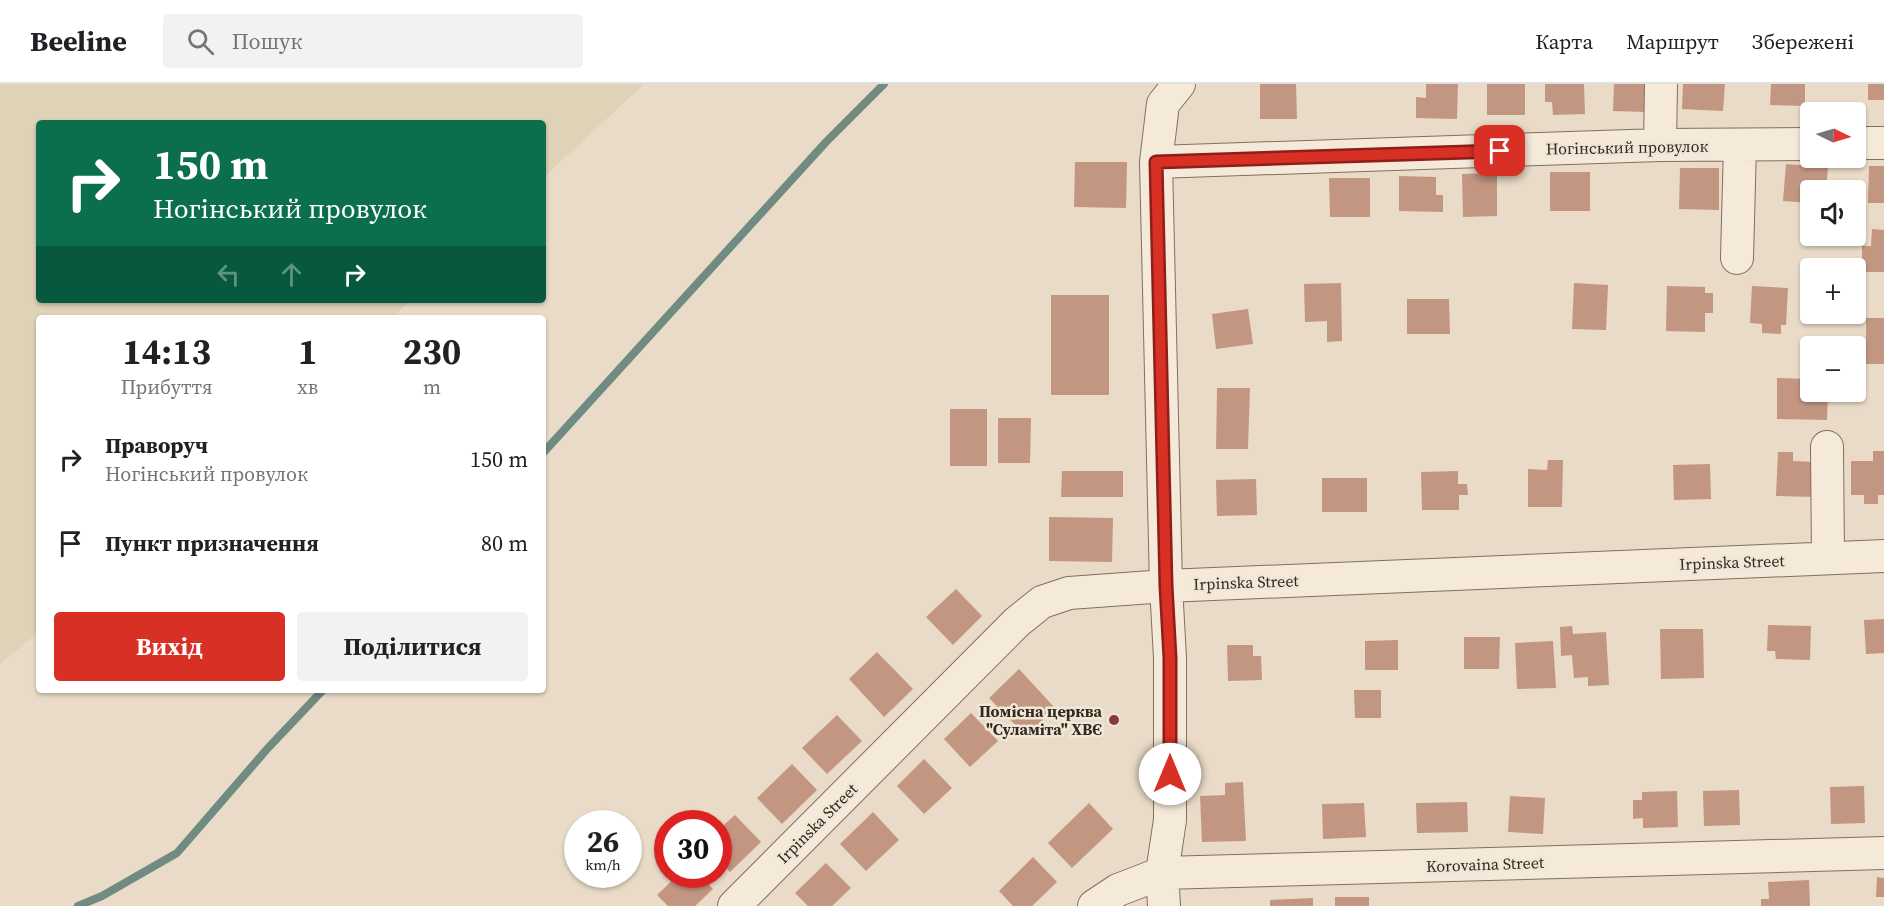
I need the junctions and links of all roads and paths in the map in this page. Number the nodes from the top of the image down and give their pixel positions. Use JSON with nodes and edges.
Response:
{"nodes":[{"id":1,"x":1179,"y":84,"type":"edge"},
{"id":2,"x":1661,"y":84,"type":"edge"},
{"id":3,"x":1866,"y":143,"type":"edge"},
{"id":4,"x":1884,"y":143,"type":"edge"},
{"id":5,"x":1800,"y":144,"type":"edge"},
{"id":6,"x":1660,"y":145,"type":"junction"},
{"id":7,"x":1740,"y":145,"type":"junction"},
{"id":8,"x":1156,"y":162,"type":"junction"},
{"id":9,"x":1737,"y":258,"type":"dead end"},
{"id":10,"x":1827,"y":447,"type":"dead end"},
{"id":11,"x":1884,"y":556,"type":"edge"},
{"id":12,"x":1828,"y":558,"type":"junction"},
{"id":13,"x":1166,"y":586,"type":"junction"},
{"id":14,"x":1884,"y":853,"type":"edge"},
{"id":15,"x":1162,"y":873,"type":"junction"},
{"id":16,"x":734,"y":906,"type":"edge"},
{"id":17,"x":1094,"y":906,"type":"edge"},
{"id":18,"x":1164,"y":906,"type":"edge"}],
"edges":[{"from":1,"to":8,"type":"street"},
{"from":2,"to":6,"type":"street"},
{"from":3,"to":4,"type":"street"},
{"from":5,"to":7,"type":"street","name":"Ногінський провулок"},
{"from":6,"to":7,"type":"street","name":"Ногінський провулок"},
{"from":6,"to":8,"type":"street","name":"Ногінський провулок"},
{"from":7,"to":9,"type":"street"},
{"from":8,"to":13,"type":"street"},
{"from":10,"to":12,"type":"street"},
{"from":11,"to":12,"type":"street","name":"Irpinska Street"},
{"from":12,"to":13,"type":"street","name":"Irpinska Street"},
{"from":13,"to":15,"type":"street"},
{"from":13,"to":16,"type":"street","name":"Irpinska Street"},
{"from":14,"to":15,"type":"street","name":"Korovaina Street"},
{"from":15,"to":17,"type":"street","name":"Korovaina Street"},
{"from":15,"to":18,"type":"street"}]}
